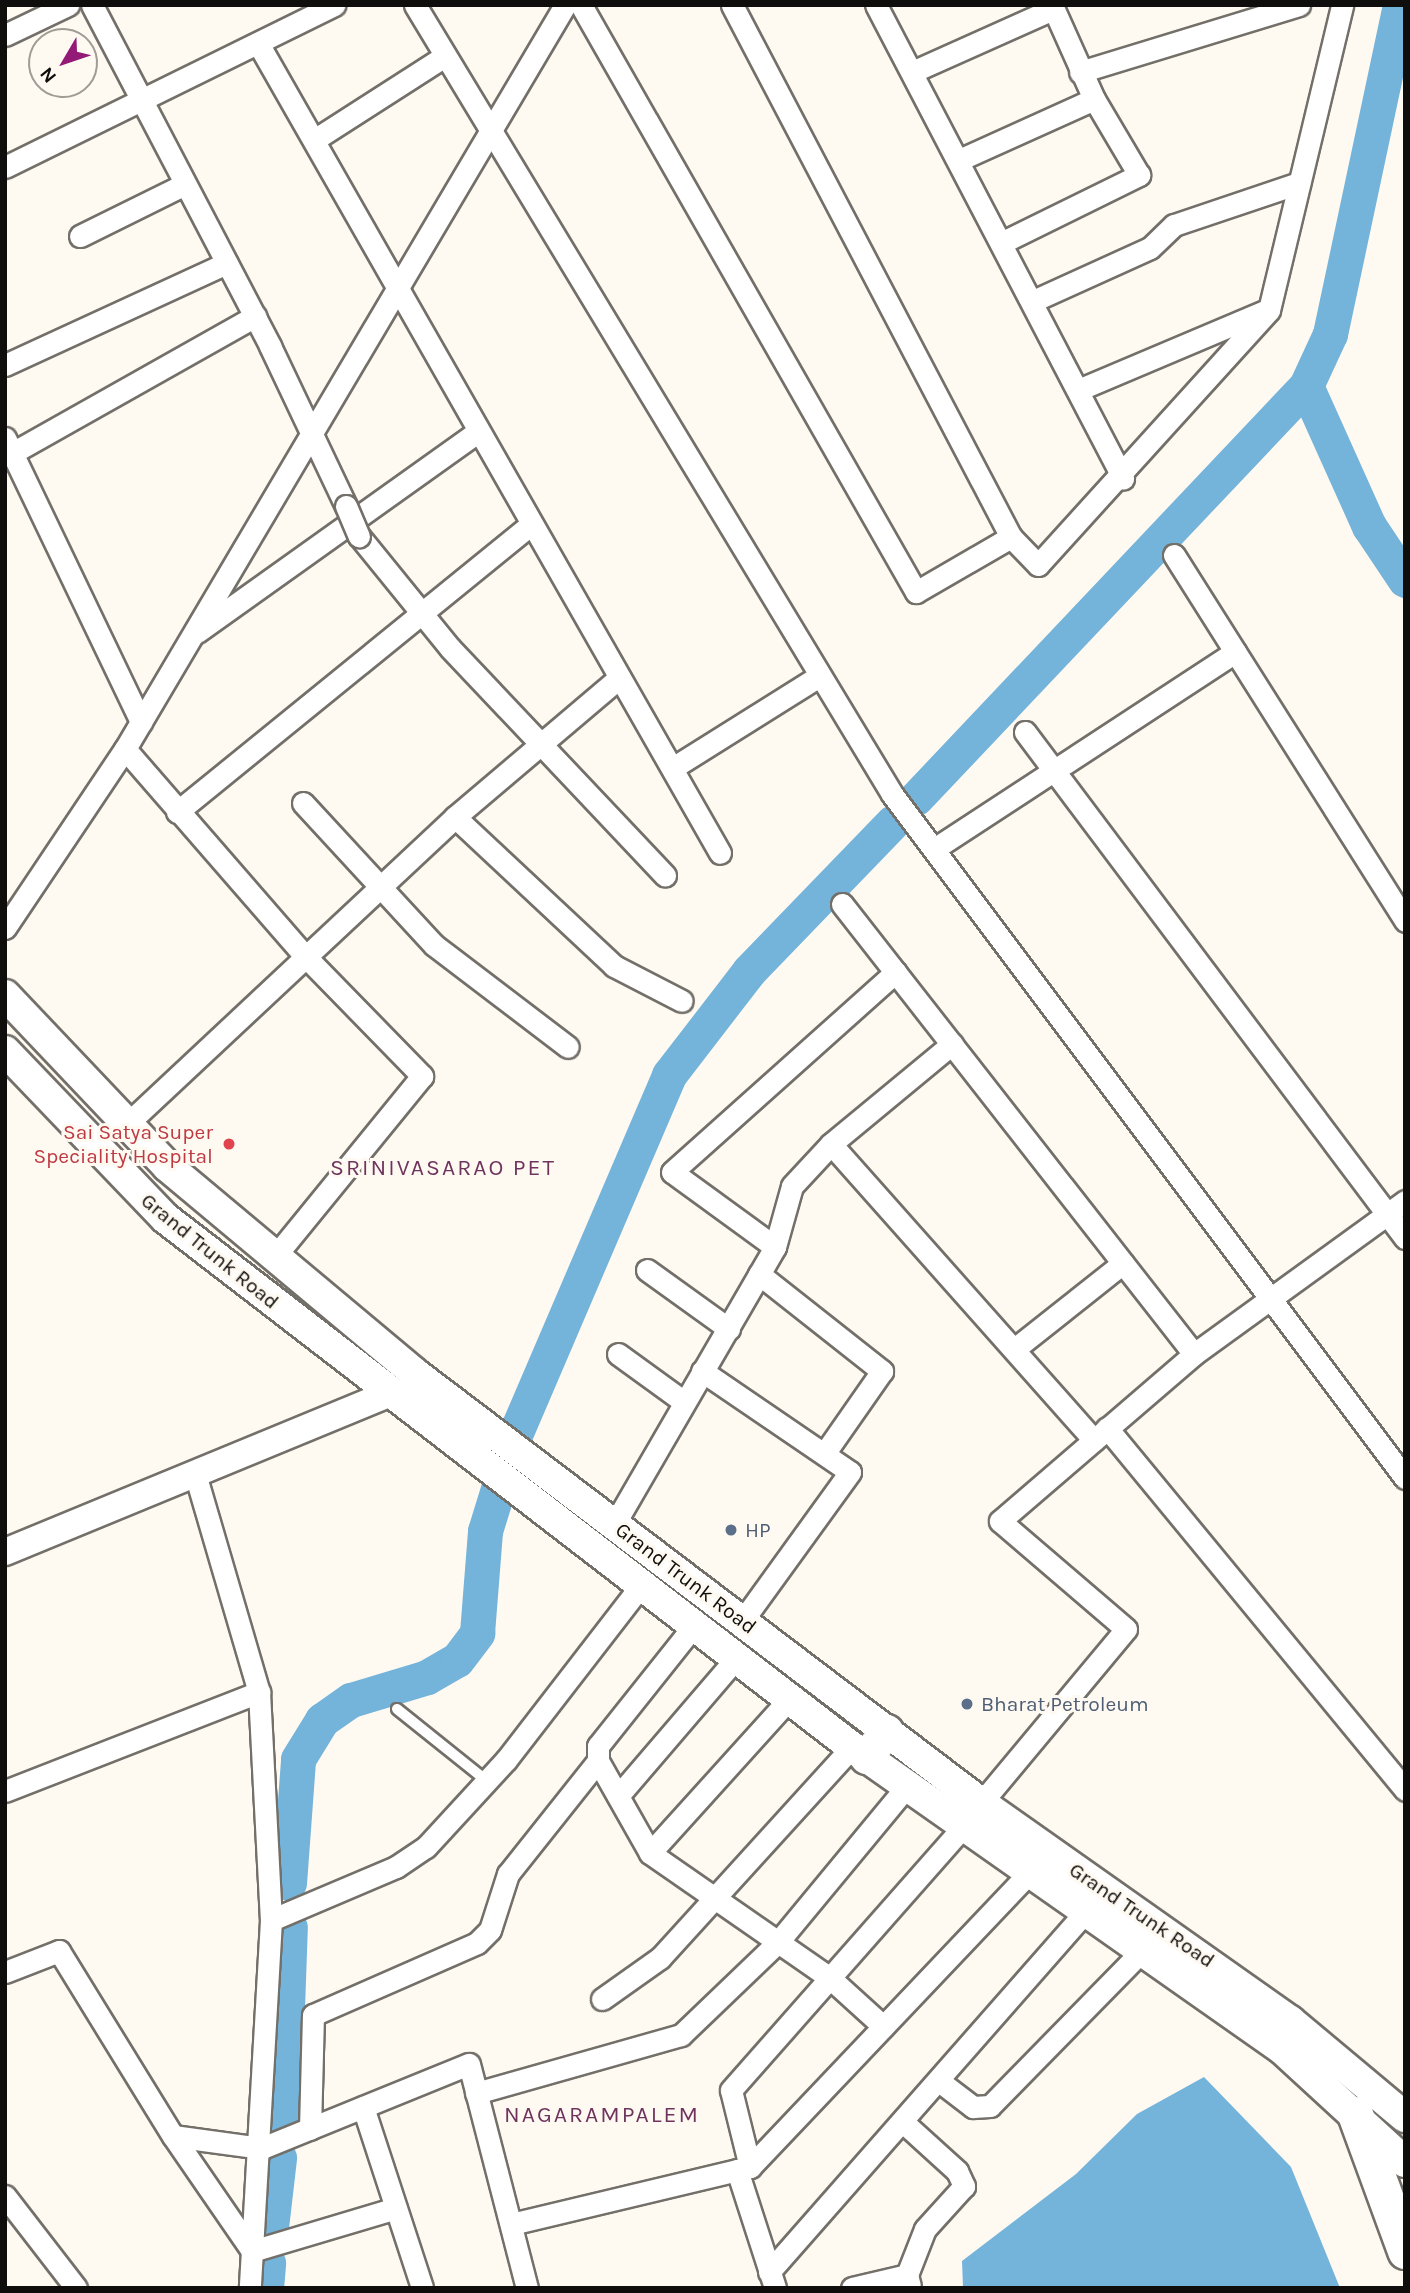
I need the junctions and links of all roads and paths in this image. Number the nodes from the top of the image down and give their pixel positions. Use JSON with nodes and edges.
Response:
{"nodes":[{"id":1,"x":68,"y":5,"type":"edge"},
{"id":2,"x":92,"y":5,"type":"edge"},
{"id":3,"x":334,"y":5,"type":"edge"},
{"id":4,"x":415,"y":5,"type":"edge"},
{"id":5,"x":565,"y":5,"type":"edge"},
{"id":6,"x":581,"y":5,"type":"edge"},
{"id":7,"x":732,"y":5,"type":"edge"},
{"id":8,"x":877,"y":5,"type":"edge"},
{"id":9,"x":1299,"y":5,"type":"edge"},
{"id":10,"x":1342,"y":5,"type":"edge"},
{"id":11,"x":1052,"y":7,"type":"edge"},
{"id":12,"x":5,"y":35,"type":"edge"},
{"id":13,"x":259,"y":45,"type":"junction"},
{"id":14,"x":445,"y":56,"type":"junction"},
{"id":15,"x":912,"y":72,"type":"junction"},
{"id":16,"x":1080,"y":72,"type":"junction"},
{"id":17,"x":1094,"y":99,"type":"junction"},
{"id":18,"x":141,"y":100,"type":"junction"},
{"id":19,"x":492,"y":135,"type":"junction"},
{"id":20,"x":314,"y":140,"type":"junction"},
{"id":21,"x":959,"y":160,"type":"junction"},
{"id":22,"x":5,"y":167,"type":"edge"},
{"id":23,"x":1299,"y":183,"type":"junction"},
{"id":24,"x":185,"y":184,"type":"junction"},
{"id":25,"x":80,"y":236,"type":"dead end"},
{"id":26,"x":1003,"y":242,"type":"junction"},
{"id":27,"x":227,"y":263,"type":"junction"},
{"id":28,"x":398,"y":289,"type":"junction"},
{"id":29,"x":1032,"y":301,"type":"junction"},
{"id":30,"x":1269,"y":310,"type":"junction"},
{"id":31,"x":254,"y":316,"type":"junction"},
{"id":32,"x":5,"y":365,"type":"edge"},
{"id":33,"x":1078,"y":390,"type":"junction"},
{"id":34,"x":312,"y":430,"type":"junction"},
{"id":35,"x":477,"y":432,"type":"junction"},
{"id":36,"x":10,"y":445,"type":"edge"},
{"id":37,"x":1123,"y":478,"type":"junction"},
{"id":38,"x":529,"y":526,"type":"junction"},
{"id":39,"x":1011,"y":537,"type":"junction"},
{"id":40,"x":1174,"y":555,"type":"dead end"},
{"id":41,"x":420,"y":613,"type":"junction"},
{"id":42,"x":191,"y":636,"type":"junction"},
{"id":43,"x":1235,"y":652,"type":"junction"},
{"id":44,"x":819,"y":676,"type":"junction"},
{"id":45,"x":618,"y":679,"type":"junction"},
{"id":46,"x":141,"y":722,"type":"junction"},
{"id":47,"x":1025,"y":732,"type":"dead end"},
{"id":48,"x":539,"y":743,"type":"junction"},
{"id":49,"x":125,"y":749,"type":"junction"},
{"id":50,"x":674,"y":767,"type":"junction"},
{"id":51,"x":1054,"y":771,"type":"junction"},
{"id":52,"x":303,"y":803,"type":"dead end"},
{"id":53,"x":177,"y":812,"type":"junction"},
{"id":54,"x":455,"y":817,"type":"junction"},
{"id":55,"x":934,"y":849,"type":"junction"},
{"id":56,"x":720,"y":853,"type":"dead end"},
{"id":57,"x":665,"y":875,"type":"dead end"},
{"id":58,"x":380,"y":887,"type":"junction"},
{"id":59,"x":842,"y":904,"type":"dead end"},
{"id":60,"x":1405,"y":921,"type":"edge"},
{"id":61,"x":5,"y":928,"type":"edge"},
{"id":62,"x":306,"y":956,"type":"junction"},
{"id":63,"x":896,"y":972,"type":"junction"},
{"id":64,"x":5,"y":995,"type":"edge"},
{"id":65,"x":682,"y":1001,"type":"dead end"},
{"id":66,"x":952,"y":1044,"type":"junction"},
{"id":67,"x":568,"y":1048,"type":"dead end"},
{"id":68,"x":5,"y":1051,"type":"edge"},
{"id":69,"x":125,"y":1126,"type":"junction"},
{"id":70,"x":831,"y":1144,"type":"junction"},
{"id":71,"x":1405,"y":1201,"type":"edge"},
{"id":72,"x":1386,"y":1213,"type":"junction"},
{"id":73,"x":1405,"y":1238,"type":"edge"},
{"id":74,"x":775,"y":1247,"type":"junction"},
{"id":75,"x":275,"y":1256,"type":"junction"},
{"id":76,"x":1123,"y":1263,"type":"junction"},
{"id":77,"x":647,"y":1270,"type":"dead end"},
{"id":78,"x":759,"y":1274,"type":"junction"},
{"id":79,"x":1268,"y":1296,"type":"junction"},
{"id":80,"x":729,"y":1329,"type":"junction"},
{"id":81,"x":1017,"y":1347,"type":"junction"},
{"id":82,"x":618,"y":1354,"type":"dead end"},
{"id":83,"x":1194,"y":1354,"type":"junction"},
{"id":84,"x":702,"y":1371,"type":"junction"},
{"id":85,"x":390,"y":1393,"type":"junction"},
{"id":86,"x":683,"y":1401,"type":"junction"},
{"id":87,"x":1100,"y":1434,"type":"junction"},
{"id":88,"x":824,"y":1454,"type":"junction"},
{"id":89,"x":196,"y":1477,"type":"junction"},
{"id":90,"x":1405,"y":1478,"type":"edge"},
{"id":91,"x":615,"y":1523,"type":"junction"},
{"id":92,"x":5,"y":1552,"type":"edge"},
{"id":93,"x":642,"y":1584,"type":"junction"},
{"id":94,"x":743,"y":1621,"type":"junction"},
{"id":95,"x":695,"y":1624,"type":"junction"},
{"id":96,"x":739,"y":1655,"type":"junction"},
{"id":97,"x":259,"y":1692,"type":"junction"},
{"id":98,"x":792,"y":1696,"type":"junction"},
{"id":99,"x":397,"y":1709,"type":"dead end"},
{"id":100,"x":886,"y":1731,"type":"junction"},
{"id":101,"x":859,"y":1752,"type":"junction"},
{"id":102,"x":598,"y":1761,"type":"junction"},
{"id":103,"x":487,"y":1781,"type":"junction"},
{"id":104,"x":906,"y":1787,"type":"junction"},
{"id":105,"x":1405,"y":1790,"type":"edge"},
{"id":106,"x":5,"y":1791,"type":"edge"},
{"id":107,"x":618,"y":1796,"type":"junction"},
{"id":108,"x":981,"y":1803,"type":"junction"},
{"id":109,"x":962,"y":1828,"type":"junction"},
{"id":110,"x":650,"y":1853,"type":"junction"},
{"id":111,"x":1027,"y":1875,"type":"junction"},
{"id":112,"x":713,"y":1897,"type":"junction"},
{"id":113,"x":1083,"y":1914,"type":"junction"},
{"id":114,"x":271,"y":1920,"type":"junction"},
{"id":115,"x":778,"y":1942,"type":"junction"},
{"id":116,"x":1140,"y":1953,"type":"junction"},
{"id":117,"x":5,"y":1972,"type":"edge"},
{"id":118,"x":830,"y":1978,"type":"junction"},
{"id":119,"x":602,"y":1999,"type":"dead end"},
{"id":120,"x":883,"y":2025,"type":"junction"},
{"id":121,"x":939,"y":2081,"type":"junction"},
{"id":122,"x":476,"y":2093,"type":"junction"},
{"id":123,"x":363,"y":2107,"type":"junction"},
{"id":124,"x":1355,"y":2113,"type":"junction"},
{"id":125,"x":1405,"y":2117,"type":"edge"},
{"id":126,"x":904,"y":2123,"type":"junction"},
{"id":127,"x":310,"y":2129,"type":"junction"},
{"id":128,"x":173,"y":2137,"type":"junction"},
{"id":129,"x":262,"y":2148,"type":"junction"},
{"id":130,"x":1405,"y":2162,"type":"edge"},
{"id":131,"x":744,"y":2168,"type":"junction"},
{"id":132,"x":5,"y":2196,"type":"edge"},
{"id":133,"x":396,"y":2208,"type":"junction"},
{"id":134,"x":511,"y":2224,"type":"junction"},
{"id":135,"x":253,"y":2251,"type":"junction"},
{"id":136,"x":1405,"y":2251,"type":"edge"},
{"id":137,"x":772,"y":2280,"type":"edge"},
{"id":138,"x":909,"y":2281,"type":"edge"},
{"id":139,"x":76,"y":2288,"type":"edge"},
{"id":140,"x":250,"y":2288,"type":"edge"},
{"id":141,"x":422,"y":2288,"type":"edge"},
{"id":142,"x":527,"y":2288,"type":"edge"},
{"id":143,"x":852,"y":2288,"type":"edge"}],
"edges":[{"from":1,"to":12,"type":"street"},
{"from":2,"to":18,"type":"street"},
{"from":3,"to":13,"type":"street"},
{"from":4,"to":14,"type":"street"},
{"from":5,"to":19,"type":"street"},
{"from":6,"to":39,"type":"street"},
{"from":7,"to":39,"type":"street"},
{"from":8,"to":15,"type":"street"},
{"from":9,"to":16,"type":"street"},
{"from":10,"to":23,"type":"street"},
{"from":11,"to":15,"type":"street"},
{"from":11,"to":16,"type":"street"},
{"from":13,"to":18,"type":"street"},
{"from":13,"to":20,"type":"street"},
{"from":14,"to":19,"type":"street"},
{"from":14,"to":20,"type":"street"},
{"from":15,"to":21,"type":"street"},
{"from":16,"to":17,"type":"street"},
{"from":17,"to":21,"type":"street"},
{"from":17,"to":26,"type":"street"},
{"from":18,"to":22,"type":"street"},
{"from":18,"to":24,"type":"street"},
{"from":19,"to":28,"type":"street"},
{"from":19,"to":44,"type":"street"},
{"from":20,"to":28,"type":"street"},
{"from":21,"to":26,"type":"street"},
{"from":23,"to":29,"type":"street"},
{"from":23,"to":30,"type":"street"},
{"from":24,"to":25,"type":"street"},
{"from":24,"to":27,"type":"street"},
{"from":26,"to":29,"type":"street"},
{"from":27,"to":31,"type":"street"},
{"from":27,"to":32,"type":"street"},
{"from":28,"to":34,"type":"street"},
{"from":28,"to":35,"type":"street"},
{"from":29,"to":33,"type":"street"},
{"from":30,"to":33,"type":"street"},
{"from":30,"to":37,"type":"street"},
{"from":31,"to":34,"type":"street"},
{"from":31,"to":36,"type":"street"},
{"from":33,"to":37,"type":"street"},
{"from":34,"to":41,"type":"street","bridge":true},
{"from":34,"to":42,"type":"street"},
{"from":35,"to":38,"type":"street"},
{"from":35,"to":42,"type":"street"},
{"from":36,"to":46,"type":"street"},
{"from":37,"to":39,"type":"street"},
{"from":38,"to":41,"type":"street"},
{"from":38,"to":45,"type":"street"},
{"from":40,"to":43,"type":"street"},
{"from":41,"to":48,"type":"street"},
{"from":41,"to":53,"type":"street"},
{"from":42,"to":46,"type":"street"},
{"from":43,"to":51,"type":"street"},
{"from":43,"to":60,"type":"street"},
{"from":44,"to":50,"type":"street"},
{"from":44,"to":55,"type":"street"},
{"from":45,"to":48,"type":"street"},
{"from":45,"to":50,"type":"street"},
{"from":46,"to":49,"type":"street"},
{"from":47,"to":51,"type":"street"},
{"from":48,"to":54,"type":"street"},
{"from":48,"to":57,"type":"street"},
{"from":49,"to":53,"type":"street"},
{"from":49,"to":61,"type":"street"},
{"from":50,"to":56,"type":"street"},
{"from":51,"to":55,"type":"street"},
{"from":51,"to":72,"type":"street"},
{"from":52,"to":58,"type":"street"},
{"from":53,"to":62,"type":"street"},
{"from":54,"to":58,"type":"street"},
{"from":54,"to":65,"type":"street"},
{"from":55,"to":79,"type":"street"},
{"from":58,"to":62,"type":"street"},
{"from":58,"to":67,"type":"street"},
{"from":59,"to":63,"type":"street"},
{"from":62,"to":69,"type":"street"},
{"from":62,"to":75,"type":"street"},
{"from":63,"to":66,"type":"street"},
{"from":63,"to":74,"type":"street"},
{"from":64,"to":69,"type":"main road","name":"Grand Trunk Road"},
{"from":66,"to":70,"type":"street"},
{"from":66,"to":76,"type":"street"},
{"from":68,"to":85,"type":"main road","name":"Grand Trunk Road"},
{"from":69,"to":75,"type":"main road","name":"Grand Trunk Road"},
{"from":70,"to":74,"type":"street"},
{"from":70,"to":81,"type":"street"},
{"from":71,"to":72,"type":"street"},
{"from":72,"to":73,"type":"street"},
{"from":72,"to":79,"type":"street"},
{"from":74,"to":78,"type":"street"},
{"from":75,"to":91,"type":"main road","name":"Grand Trunk Road"},
{"from":76,"to":81,"type":"street"},
{"from":76,"to":83,"type":"street"},
{"from":77,"to":80,"type":"street"},
{"from":78,"to":80,"type":"street"},
{"from":78,"to":88,"type":"street"},
{"from":79,"to":83,"type":"street"},
{"from":79,"to":90,"type":"street"},
{"from":80,"to":84,"type":"street"},
{"from":81,"to":87,"type":"street"},
{"from":82,"to":86,"type":"street"},
{"from":83,"to":87,"type":"street"},
{"from":84,"to":86,"type":"street"},
{"from":84,"to":88,"type":"street"},
{"from":85,"to":89,"type":"street"},
{"from":85,"to":93,"type":"main road","name":"Grand Trunk Road"},
{"from":86,"to":91,"type":"street"},
{"from":87,"to":105,"type":"street"},
{"from":87,"to":108,"type":"street"},
{"from":88,"to":94,"type":"street"},
{"from":89,"to":92,"type":"street"},
{"from":89,"to":97,"type":"street"},
{"from":91,"to":94,"type":"main road","name":"Grand Trunk Road"},
{"from":93,"to":95,"type":"main road","name":"Grand Trunk Road"},
{"from":93,"to":103,"type":"street"},
{"from":94,"to":100,"type":"main road","name":"Grand Trunk Road"},
{"from":95,"to":96,"type":"main road","name":"Grand Trunk Road"},
{"from":95,"to":102,"type":"street"},
{"from":96,"to":98,"type":"main road","name":"Grand Trunk Road"},
{"from":96,"to":107,"type":"street"},
{"from":97,"to":106,"type":"street"},
{"from":97,"to":114,"type":"street"},
{"from":98,"to":101,"type":"main road","name":"Grand Trunk Road"},
{"from":98,"to":110,"type":"street"},
{"from":99,"to":103,"type":"lane"},
{"from":100,"to":101,"type":"main road"},
{"from":100,"to":108,"type":"main road","name":"Grand Trunk Road"},
{"from":101,"to":104,"type":"main road","name":"Grand Trunk Road"},
{"from":101,"to":112,"type":"street"},
{"from":102,"to":107,"type":"street"},
{"from":102,"to":127,"type":"street"},
{"from":103,"to":114,"type":"street"},
{"from":104,"to":109,"type":"main road","name":"Grand Trunk Road"},
{"from":104,"to":115,"type":"street"},
{"from":107,"to":110,"type":"street"},
{"from":108,"to":125,"type":"main road","name":"Grand Trunk Road"},
{"from":109,"to":111,"type":"main road","name":"Grand Trunk Road"},
{"from":109,"to":118,"type":"street"},
{"from":110,"to":112,"type":"street"},
{"from":111,"to":113,"type":"main road","name":"Grand Trunk Road"},
{"from":111,"to":120,"type":"street"},
{"from":112,"to":115,"type":"street"},
{"from":112,"to":119,"type":"street"},
{"from":113,"to":116,"type":"main road","name":"Grand Trunk Road"},
{"from":113,"to":121,"type":"street"},
{"from":114,"to":129,"type":"street"},
{"from":115,"to":118,"type":"street"},
{"from":115,"to":122,"type":"street"},
{"from":116,"to":121,"type":"street"},
{"from":116,"to":124,"type":"main road","name":"Grand Trunk Road"},
{"from":117,"to":128,"type":"street"},
{"from":118,"to":120,"type":"street"},
{"from":118,"to":131,"type":"street"},
{"from":120,"to":131,"type":"street"},
{"from":121,"to":126,"type":"street"},
{"from":122,"to":123,"type":"street"},
{"from":122,"to":134,"type":"street"},
{"from":123,"to":127,"type":"street"},
{"from":123,"to":133,"type":"street"},
{"from":124,"to":130,"type":"main road","name":"Grand Trunk Road"},
{"from":124,"to":136,"type":"highway"},
{"from":126,"to":137,"type":"street"},
{"from":126,"to":138,"type":"street"},
{"from":127,"to":129,"type":"street"},
{"from":128,"to":129,"type":"street"},
{"from":128,"to":135,"type":"street"},
{"from":129,"to":135,"type":"street"},
{"from":131,"to":134,"type":"street"},
{"from":131,"to":137,"type":"street"},
{"from":132,"to":139,"type":"street"},
{"from":133,"to":135,"type":"street"},
{"from":133,"to":141,"type":"street"},
{"from":134,"to":142,"type":"street"},
{"from":135,"to":140,"type":"street"},
{"from":138,"to":143,"type":"street"}]}
